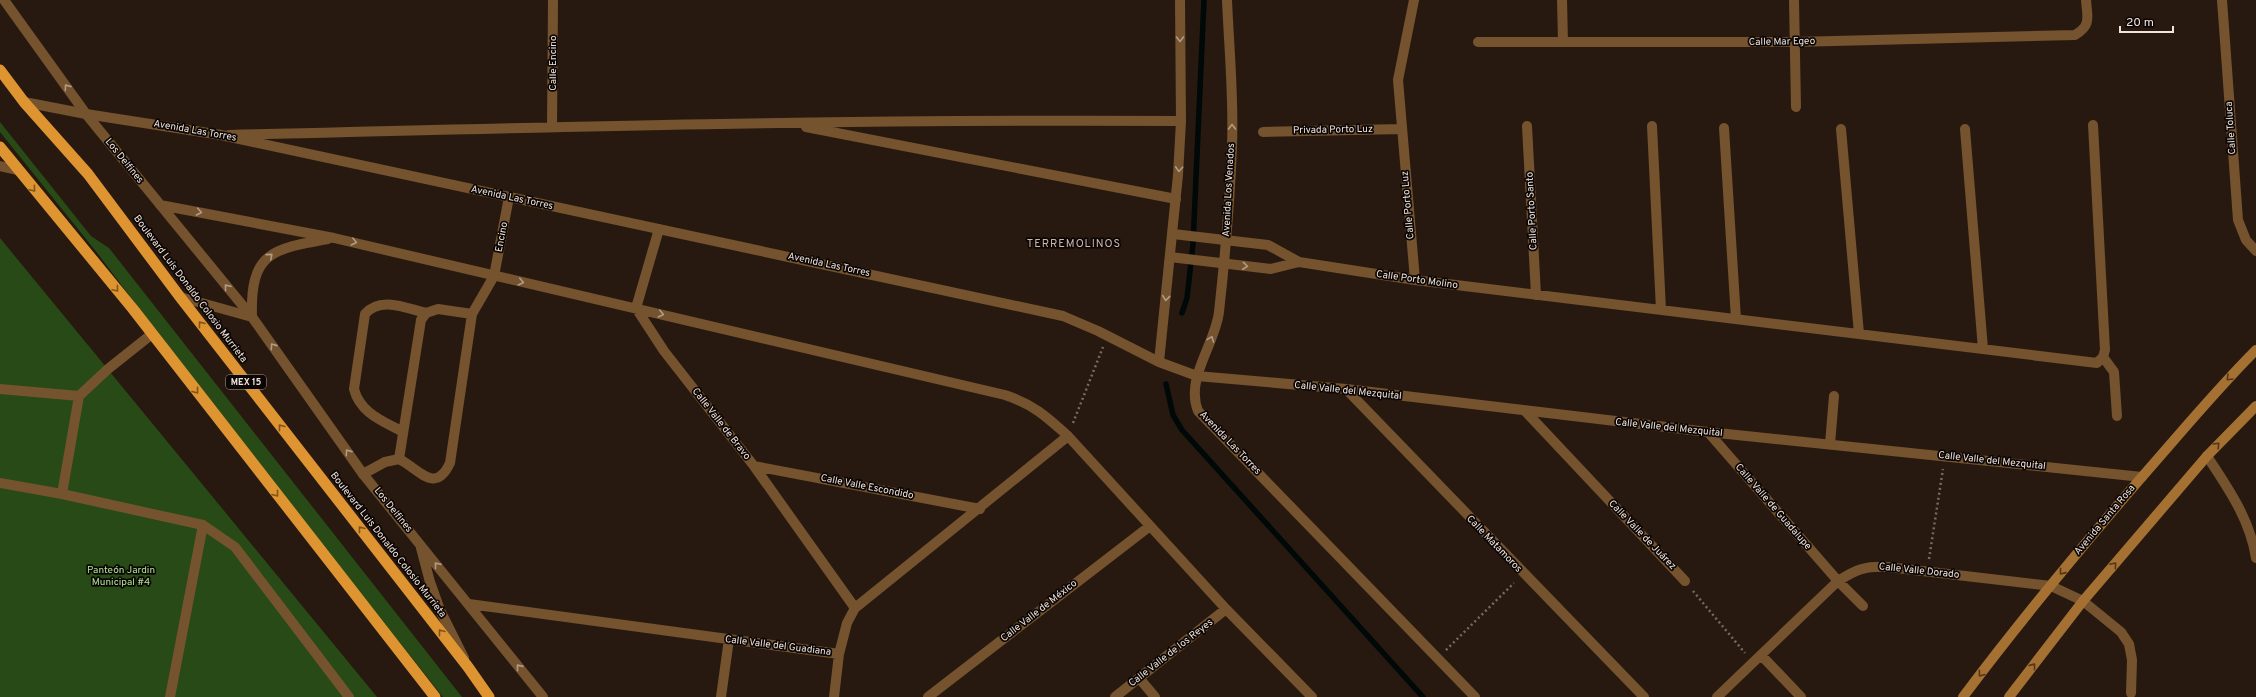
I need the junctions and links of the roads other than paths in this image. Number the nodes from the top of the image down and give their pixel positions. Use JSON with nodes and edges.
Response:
{"nodes":[{"id":1,"x":4,"y":0,"type":"edge"},
{"id":2,"x":553,"y":0,"type":"edge"},
{"id":3,"x":1180,"y":0,"type":"edge"},
{"id":4,"x":1227,"y":0,"type":"edge"},
{"id":5,"x":1414,"y":0,"type":"edge"},
{"id":6,"x":1562,"y":0,"type":"edge"},
{"id":7,"x":1794,"y":0,"type":"edge"},
{"id":8,"x":2086,"y":0,"type":"edge"},
{"id":9,"x":2222,"y":0,"type":"edge"},
{"id":10,"x":1478,"y":42,"type":"dead end"},
{"id":11,"x":1563,"y":42,"type":"junction"},
{"id":12,"x":1794,"y":42,"type":"junction"},
{"id":13,"x":0,"y":70,"type":"edge"},
{"id":14,"x":24,"y":102,"type":"junction"},
{"id":15,"x":1796,"y":107,"type":"dead end"},
{"id":16,"x":86,"y":114,"type":"junction"},
{"id":17,"x":1181,"y":121,"type":"junction"},
{"id":18,"x":784,"y":123,"type":"junction"},
{"id":19,"x":2093,"y":125,"type":"dead end"},
{"id":20,"x":552,"y":126,"type":"junction"},
{"id":21,"x":1527,"y":126,"type":"dead end"},
{"id":22,"x":1652,"y":126,"type":"dead end"},
{"id":23,"x":1724,"y":128,"type":"dead end"},
{"id":24,"x":1402,"y":129,"type":"junction"},
{"id":25,"x":1965,"y":129,"type":"dead end"},
{"id":26,"x":1841,"y":130,"type":"dead end"},
{"id":27,"x":1263,"y":132,"type":"dead end"},
{"id":28,"x":220,"y":135,"type":"junction"},
{"id":29,"x":0,"y":147,"type":"edge"},
{"id":30,"x":0,"y":166,"type":"edge"},
{"id":31,"x":17,"y":170,"type":"junction"},
{"id":32,"x":509,"y":197,"type":"junction"},
{"id":33,"x":1176,"y":199,"type":"junction"},
{"id":34,"x":160,"y":205,"type":"junction"},
{"id":35,"x":659,"y":229,"type":"junction"},
{"id":36,"x":1173,"y":234,"type":"junction"},
{"id":37,"x":334,"y":238,"type":"junction"},
{"id":38,"x":1226,"y":240,"type":"junction"},
{"id":39,"x":2256,"y":251,"type":"edge"},
{"id":40,"x":1170,"y":257,"type":"junction"},
{"id":41,"x":1299,"y":262,"type":"junction"},
{"id":42,"x":1224,"y":263,"type":"junction"},
{"id":43,"x":494,"y":276,"type":"junction"},
{"id":44,"x":1415,"y":280,"type":"junction"},
{"id":45,"x":1536,"y":295,"type":"junction"},
{"id":46,"x":180,"y":297,"type":"junction"},
{"id":47,"x":636,"y":308,"type":"junction"},
{"id":48,"x":1661,"y":310,"type":"junction"},
{"id":49,"x":426,"y":313,"type":"junction"},
{"id":50,"x":472,"y":314,"type":"junction"},
{"id":51,"x":252,"y":317,"type":"junction"},
{"id":52,"x":1736,"y":319,"type":"junction"},
{"id":53,"x":152,"y":334,"type":"junction"},
{"id":54,"x":1859,"y":334,"type":"junction"},
{"id":55,"x":1983,"y":349,"type":"junction"},
{"id":56,"x":2256,"y":350,"type":"edge"},
{"id":57,"x":2103,"y":357,"type":"junction"},
{"id":58,"x":1159,"y":362,"type":"junction"},
{"id":59,"x":1197,"y":376,"type":"junction"},
{"id":60,"x":0,"y":389,"type":"edge"},
{"id":61,"x":1346,"y":389,"type":"junction"},
{"id":62,"x":79,"y":396,"type":"junction"},
{"id":63,"x":1834,"y":396,"type":"dead end"},
{"id":64,"x":2256,"y":406,"type":"edge"},
{"id":65,"x":1526,"y":412,"type":"junction"},
{"id":66,"x":2117,"y":416,"type":"dead end"},
{"id":67,"x":403,"y":432,"type":"junction"},
{"id":68,"x":1708,"y":432,"type":"junction"},
{"id":69,"x":1068,"y":436,"type":"junction"},
{"id":70,"x":1830,"y":444,"type":"junction"},
{"id":71,"x":2207,"y":456,"type":"junction"},
{"id":72,"x":399,"y":459,"type":"junction"},
{"id":73,"x":754,"y":466,"type":"junction"},
{"id":74,"x":363,"y":474,"type":"junction"},
{"id":75,"x":2142,"y":478,"type":"junction"},
{"id":76,"x":0,"y":483,"type":"edge"},
{"id":77,"x":62,"y":494,"type":"junction"},
{"id":78,"x":980,"y":509,"type":"junction"},
{"id":79,"x":203,"y":525,"type":"junction"},
{"id":80,"x":1150,"y":526,"type":"junction"},
{"id":81,"x":420,"y":544,"type":"junction"},
{"id":82,"x":2256,"y":558,"type":"edge"},
{"id":83,"x":1685,"y":581,"type":"road end"},
{"id":84,"x":1838,"y":581,"type":"junction"},
{"id":85,"x":2051,"y":586,"type":"junction"},
{"id":86,"x":2083,"y":601,"type":"junction"},
{"id":87,"x":468,"y":604,"type":"junction"},
{"id":88,"x":1863,"y":606,"type":"dead end"},
{"id":89,"x":855,"y":608,"type":"junction"},
{"id":90,"x":1226,"y":610,"type":"junction"},
{"id":91,"x":729,"y":640,"type":"junction"},
{"id":92,"x":839,"y":654,"type":"junction"},
{"id":93,"x":1761,"y":655,"type":"junction"},
{"id":94,"x":468,"y":667,"type":"junction"},
{"id":95,"x":1139,"y":678,"type":"junction"},
{"id":96,"x":2131,"y":693,"type":"dead end"},
{"id":97,"x":170,"y":697,"type":"edge"},
{"id":98,"x":349,"y":697,"type":"edge"},
{"id":99,"x":435,"y":697,"type":"edge"},
{"id":100,"x":489,"y":697,"type":"edge"},
{"id":101,"x":543,"y":697,"type":"edge"},
{"id":102,"x":721,"y":697,"type":"edge"},
{"id":103,"x":834,"y":697,"type":"edge"},
{"id":104,"x":928,"y":697,"type":"edge"},
{"id":105,"x":1115,"y":697,"type":"edge"},
{"id":106,"x":1155,"y":697,"type":"edge"},
{"id":107,"x":1312,"y":697,"type":"edge"},
{"id":108,"x":1475,"y":697,"type":"edge"},
{"id":109,"x":1644,"y":697,"type":"edge"},
{"id":110,"x":1717,"y":697,"type":"edge"},
{"id":111,"x":1801,"y":697,"type":"edge"},
{"id":112,"x":1963,"y":697,"type":"edge"},
{"id":113,"x":2009,"y":697,"type":"edge"}],
"edges":[{"from":16,"to":1,"type":"street","name":"Los Delfines","one_way":true},
{"from":2,"to":20,"type":"street","name":"Calle Encino"},
{"from":3,"to":17,"type":"street","one_way":true},
{"from":38,"to":4,"type":"street","name":"Avenida Los Venados","one_way":true},
{"from":5,"to":24,"type":"street","name":"Calle Porto Luz"},
{"from":6,"to":11,"type":"street"},
{"from":7,"to":12,"type":"street"},
{"from":8,"to":12,"type":"street","name":"Calle Mar Egeo"},
{"from":9,"to":39,"type":"street","name":"Calle Toluca"},
{"from":10,"to":11,"type":"street","name":"Calle Mar Egeo"},
{"from":11,"to":12,"type":"street","name":"Calle Mar Egeo"},
{"from":12,"to":15,"type":"street"},
{"from":13,"to":14,"type":"highway","name":"Boulevard Luis Donaldo Colosio Murrieta","number":"MEX 15"},
{"from":14,"to":16,"type":"street","name":"Avenida Las Torres"},
{"from":14,"to":46,"type":"highway","name":"Boulevard Luis Donaldo Colosio Murrieta","number":"MEX 15"},
{"from":16,"to":28,"type":"street","name":"Avenida Las Torres"},
{"from":16,"to":34,"type":"street","name":"Los Delfines"},
{"from":17,"to":18,"type":"street"},
{"from":17,"to":33,"type":"street","one_way":true},
{"from":18,"to":20,"type":"street"},
{"from":18,"to":33,"type":"street"},
{"from":19,"to":57,"type":"street"},
{"from":20,"to":28,"type":"street"},
{"from":21,"to":45,"type":"street","name":"Calle Porto Santo"},
{"from":22,"to":48,"type":"street"},
{"from":23,"to":52,"type":"street"},
{"from":24,"to":27,"type":"street","name":"Privada Porto Luz"},
{"from":24,"to":44,"type":"street","name":"Calle Porto Luz"},
{"from":25,"to":55,"type":"street"},
{"from":26,"to":54,"type":"street"},
{"from":28,"to":32,"type":"street","name":"Avenida Las Torres"},
{"from":29,"to":31,"type":"highway"},
{"from":30,"to":31,"type":"street"},
{"from":31,"to":53,"type":"highway","one_way":true},
{"from":32,"to":35,"type":"street","name":"Avenida Las Torres"},
{"from":32,"to":43,"type":"street","name":"Encino"},
{"from":33,"to":36,"type":"street"},
{"from":34,"to":37,"type":"street","one_way":true},
{"from":51,"to":34,"type":"street","name":"Los Delfines","one_way":true},
{"from":35,"to":47,"type":"street"},
{"from":35,"to":58,"type":"street","name":"Avenida Las Torres"},
{"from":36,"to":38,"type":"street","name":"Calle Porto Molino"},
{"from":36,"to":40,"type":"street"},
{"from":37,"to":43,"type":"street","one_way":true},
{"from":51,"to":37,"type":"street","one_way":true},
{"from":38,"to":41,"type":"street","name":"Calle Porto Molino"},
{"from":38,"to":42,"type":"street","name":"Avenida Los Venados"},
{"from":40,"to":42,"type":"street","name":"Calle Porto Molino"},
{"from":40,"to":58,"type":"street","one_way":true},
{"from":42,"to":41,"type":"street","name":"Calle Porto Molino","one_way":true},
{"from":41,"to":44,"type":"street","name":"Calle Porto Molino"},
{"from":59,"to":42,"type":"street","name":"Avenida Los Venados","one_way":true},
{"from":43,"to":47,"type":"street","one_way":true},
{"from":43,"to":50,"type":"street","name":"Encino"},
{"from":44,"to":45,"type":"street","name":"Calle Porto Molino"},
{"from":45,"to":48,"type":"street","name":"Calle Porto Molino"},
{"from":46,"to":51,"type":"street"},
{"from":94,"to":46,"type":"highway","name":"Boulevard Luis Donaldo Colosio Murrieta","number":"MEX 15","one_way":true},
{"from":47,"to":69,"type":"street","one_way":true},
{"from":47,"to":73,"type":"street","name":"Calle Valle de Bravo"},
{"from":48,"to":52,"type":"street","name":"Calle Porto Molino"},
{"from":49,"to":50,"type":"street"},
{"from":49,"to":67,"type":"street"},
{"from":49,"to":67,"type":"street"},
{"from":50,"to":72,"type":"street"},
{"from":74,"to":51,"type":"street","name":"Los Delfines","one_way":true},
{"from":52,"to":54,"type":"street","name":"Calle Porto Molino"},
{"from":53,"to":62,"type":"street"},
{"from":53,"to":99,"type":"highway","one_way":true},
{"from":54,"to":55,"type":"street","name":"Calle Porto Molino"},
{"from":55,"to":57,"type":"street","name":"Calle Porto Molino"},
{"from":56,"to":75,"type":"main road","name":"Avenida Santa Rosa","one_way":true},
{"from":57,"to":66,"type":"street"},
{"from":58,"to":59,"type":"street","name":"Avenida Las Torres"},
{"from":59,"to":61,"type":"street","name":"Calle Valle del Mezquital"},
{"from":59,"to":108,"type":"street","name":"Avenida Las Torres"},
{"from":60,"to":62,"type":"street"},
{"from":61,"to":65,"type":"street","name":"Calle Valle del Mezquital"},
{"from":61,"to":109,"type":"street","name":"Calle Matamoros"},
{"from":62,"to":77,"type":"street"},
{"from":63,"to":70,"type":"street"},
{"from":71,"to":64,"type":"main road","one_way":true},
{"from":65,"to":68,"type":"street","name":"Calle Valle del Mezquital"},
{"from":65,"to":83,"type":"street","name":"Calle Valle de Juárez"},
{"from":67,"to":72,"type":"street"},
{"from":68,"to":70,"type":"street","name":"Calle Valle del Mezquital"},
{"from":68,"to":84,"type":"street","name":"Calle Valle de Guadalupe"},
{"from":69,"to":78,"type":"street","name":"Calle Valle del Guadiana"},
{"from":69,"to":80,"type":"street"},
{"from":70,"to":75,"type":"street","name":"Calle Valle del Mezquital"},
{"from":71,"to":82,"type":"street"},
{"from":86,"to":71,"type":"main road","one_way":true},
{"from":72,"to":74,"type":"street"},
{"from":73,"to":78,"type":"street","name":"Calle Valle Escondido"},
{"from":73,"to":89,"type":"street","name":"Calle Valle de Bravo"},
{"from":74,"to":81,"type":"street","name":"Los Delfines"},
{"from":75,"to":85,"type":"main road","name":"Avenida Santa Rosa","one_way":true},
{"from":76,"to":77,"type":"street"},
{"from":77,"to":79,"type":"street"},
{"from":78,"to":89,"type":"street","name":"Calle Valle del Guadiana"},
{"from":79,"to":97,"type":"street"},
{"from":79,"to":98,"type":"street"},
{"from":80,"to":90,"type":"street"},
{"from":80,"to":104,"type":"street","name":"Calle Valle de México"},
{"from":87,"to":81,"type":"street","name":"Los Delfines","one_way":true},
{"from":81,"to":94,"type":"street"},
{"from":84,"to":85,"type":"street","name":"Calle Valle Dorado"},
{"from":84,"to":88,"type":"street","name":"Calle Valle de Guadalupe"},
{"from":84,"to":93,"type":"street","name":"Calle Valle Dorado"},
{"from":85,"to":86,"type":"street","name":"Calle Valle Dorado"},
{"from":85,"to":112,"type":"main road","name":"Avenida Santa Rosa","one_way":true},
{"from":86,"to":96,"type":"street","name":"Calle Valle Dorado"},
{"from":113,"to":86,"type":"main road","one_way":true},
{"from":87,"to":91,"type":"street","name":"Calle Valle del Guadiana"},
{"from":101,"to":87,"type":"street","name":"Los Delfines","one_way":true},
{"from":89,"to":92,"type":"street","name":"Calle Valle del Guadiana"},
{"from":90,"to":95,"type":"street","name":"Calle Valle de los Reyes"},
{"from":90,"to":107,"type":"street"},
{"from":91,"to":92,"type":"street","name":"Calle Valle del Guadiana"},
{"from":91,"to":102,"type":"street"},
{"from":92,"to":103,"type":"street"},
{"from":93,"to":110,"type":"street","name":"Calle Valle Dorado"},
{"from":93,"to":111,"type":"street"},
{"from":94,"to":100,"type":"highway","name":"Boulevard Luis Donaldo Colosio Murrieta","number":"MEX 15"},
{"from":95,"to":105,"type":"street","name":"Calle Valle de los Reyes"},
{"from":95,"to":106,"type":"street"}]}
